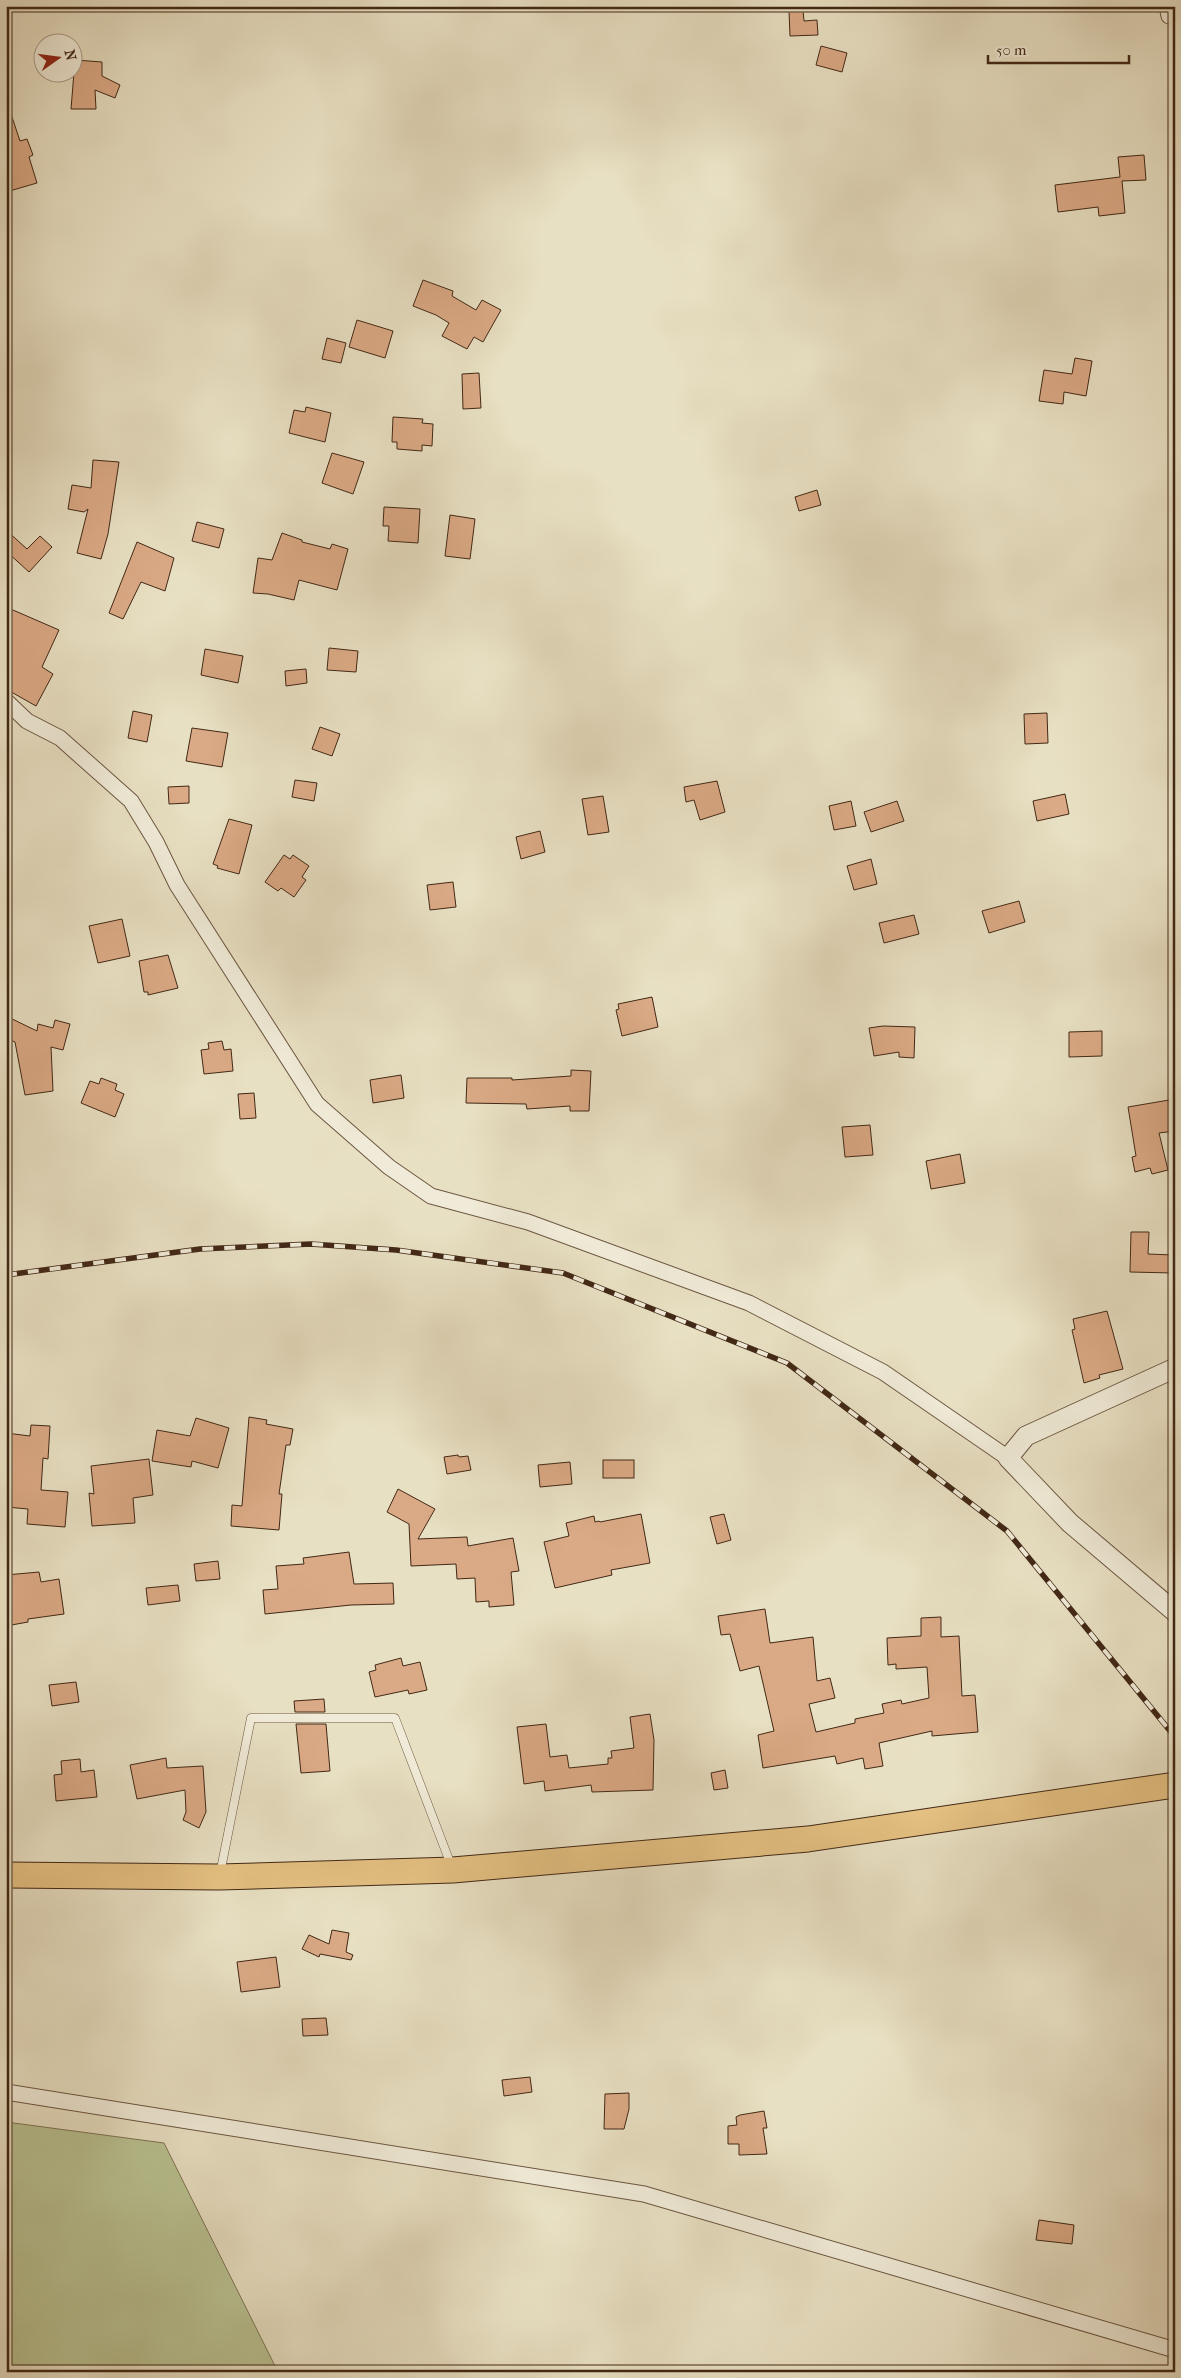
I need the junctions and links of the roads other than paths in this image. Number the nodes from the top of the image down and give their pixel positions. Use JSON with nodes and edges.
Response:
{"nodes":[{"id":1,"x":6,"y":701,"type":"edge"},
{"id":2,"x":1175,"y":1368,"type":"edge"},
{"id":3,"x":1008,"y":1458,"type":"junction"},
{"id":4,"x":1175,"y":1612,"type":"edge"},
{"id":5,"x":1172,"y":1785,"type":"edge"},
{"id":6,"x":453,"y":1870,"type":"junction"},
{"id":7,"x":6,"y":1875,"type":"edge"},
{"id":8,"x":219,"y":1877,"type":"junction"},
{"id":9,"x":6,"y":2092,"type":"edge"},
{"id":10,"x":1175,"y":2350,"type":"edge"}],
"edges":[{"from":1,"to":3,"type":"street"},
{"from":2,"to":3,"type":"street"},
{"from":3,"to":4,"type":"street"},
{"from":5,"to":6,"type":"highway"},
{"from":6,"to":8,"type":"highway"},
{"from":6,"to":8,"type":"lane"},
{"from":7,"to":8,"type":"highway"},
{"from":9,"to":10,"type":"street"}]}
